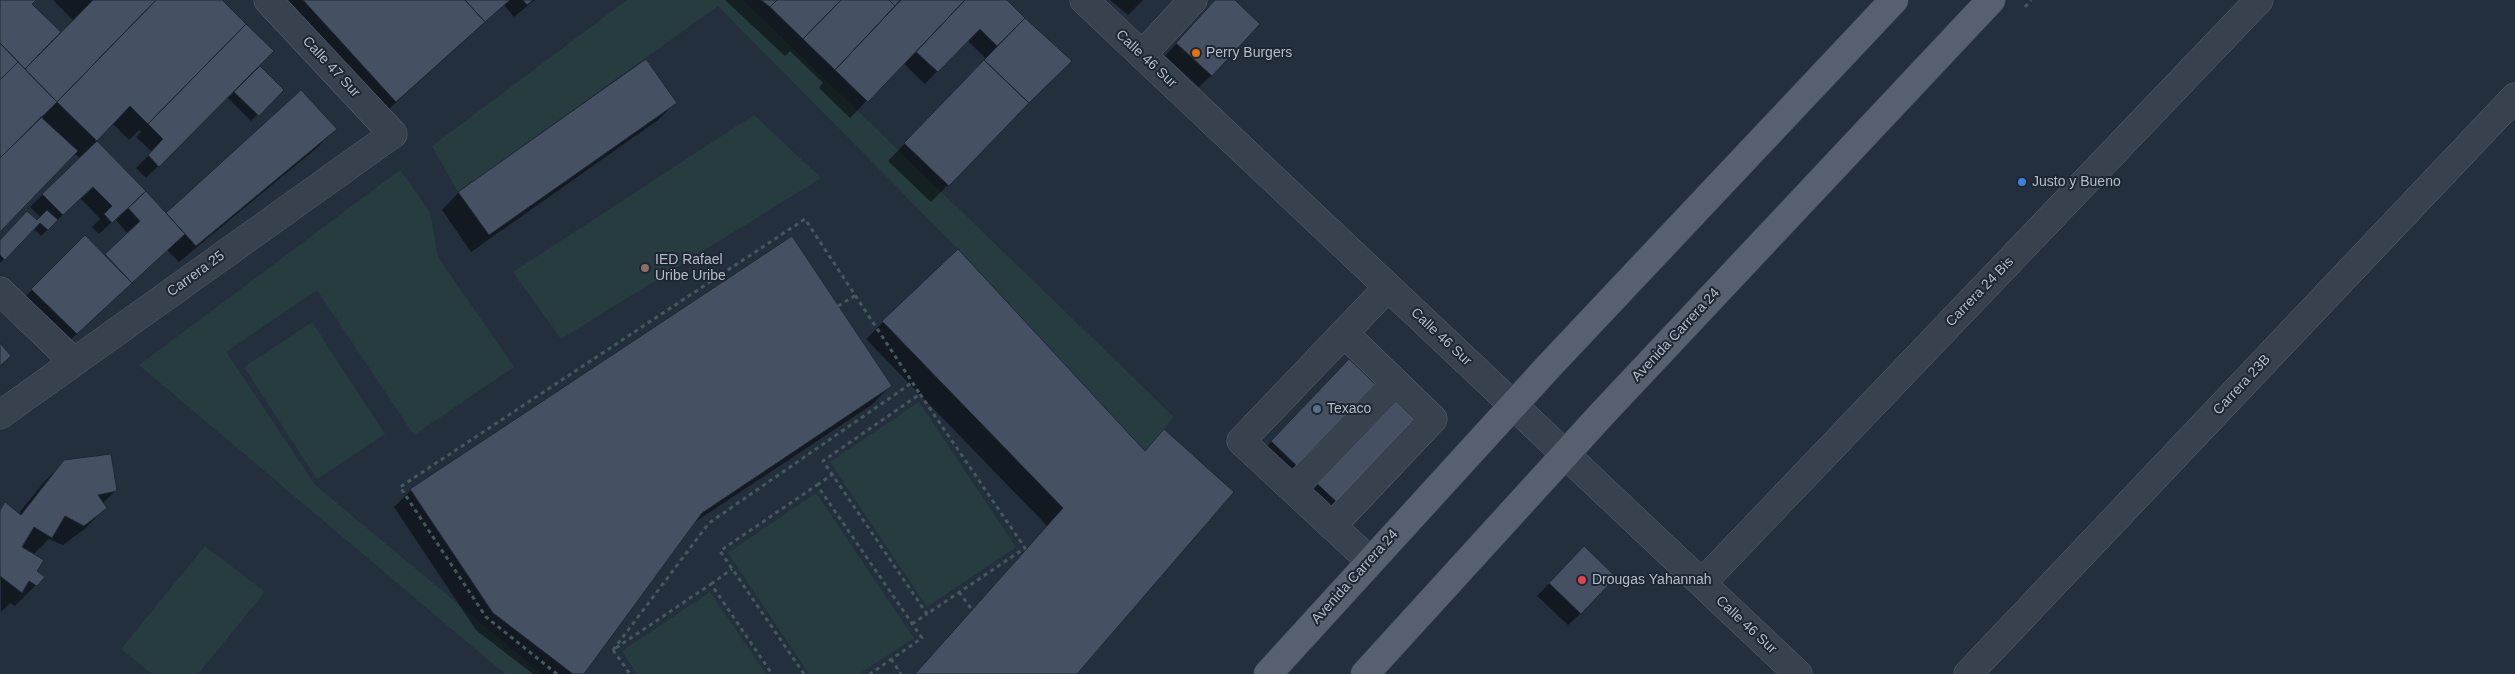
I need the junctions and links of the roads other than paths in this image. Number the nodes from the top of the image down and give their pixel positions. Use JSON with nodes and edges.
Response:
{"nodes":[{"id":1,"x":268,"y":0,"type":"edge"},
{"id":2,"x":1084,"y":0,"type":"edge"},
{"id":3,"x":1193,"y":0,"type":"edge"},
{"id":4,"x":1894,"y":0,"type":"edge"},
{"id":5,"x":1991,"y":0,"type":"edge"},
{"id":6,"x":2259,"y":0,"type":"edge"},
{"id":7,"x":1142,"y":55,"type":"junction"},
{"id":8,"x":2515,"y":97,"type":"edge"},
{"id":9,"x":393,"y":134,"type":"joint"},
{"id":10,"x":1388,"y":287,"type":"junction"},
{"id":11,"x":0,"y":291,"type":"edge"},
{"id":12,"x":1344,"y":333,"type":"junction"},
{"id":13,"x":74,"y":362,"type":"junction"},
{"id":14,"x":1395,"y":382,"type":"junction"},
{"id":15,"x":1513,"y":405,"type":"junction"},
{"id":16,"x":0,"y":415,"type":"edge"},
{"id":17,"x":1564,"y":454,"type":"junction"},
{"id":18,"x":1293,"y":489,"type":"junction"},
{"id":19,"x":1332,"y":526,"type":"junction"},
{"id":20,"x":1370,"y":561,"type":"junction"},
{"id":21,"x":1702,"y":583,"type":"junction"},
{"id":22,"x":1268,"y":674,"type":"edge"},
{"id":23,"x":1365,"y":674,"type":"edge"},
{"id":24,"x":1798,"y":674,"type":"edge"},
{"id":25,"x":1968,"y":674,"type":"edge"}],
"edges":[{"from":1,"to":9,"type":"street","name":"Calle 47 Sur"},
{"from":2,"to":7,"type":"street","name":"Calle 46 Sur"},
{"from":3,"to":7,"type":"street"},
{"from":4,"to":15,"type":"main road","name":"Avenida Carrera 24"},
{"from":5,"to":17,"type":"main road","name":"Avenida Carrera 24"},
{"from":6,"to":21,"type":"street","name":"Carrera 24 Bis"},
{"from":7,"to":10,"type":"street","name":"Calle 46 Sur"},
{"from":8,"to":25,"type":"street","name":"Carrera 23B"},
{"from":9,"to":13,"type":"street","name":"Carrera 25"},
{"from":10,"to":12,"type":"street"},
{"from":10,"to":15,"type":"street","name":"Calle 46 Sur"},
{"from":11,"to":13,"type":"street"},
{"from":12,"to":14,"type":"street"},
{"from":12,"to":18,"type":"street"},
{"from":13,"to":16,"type":"street","name":"Carrera 25"},
{"from":14,"to":18,"type":"street"},
{"from":14,"to":19,"type":"street"},
{"from":15,"to":17,"type":"street","name":"Calle 46 Sur"},
{"from":15,"to":20,"type":"main road","name":"Avenida Carrera 24"},
{"from":17,"to":21,"type":"street","name":"Calle 46 Sur"},
{"from":17,"to":23,"type":"main road","name":"Avenida Carrera 24"},
{"from":18,"to":19,"type":"street"},
{"from":19,"to":20,"type":"street"},
{"from":20,"to":22,"type":"main road","name":"Avenida Carrera 24"},
{"from":21,"to":24,"type":"street","name":"Calle 46 Sur"}]}
